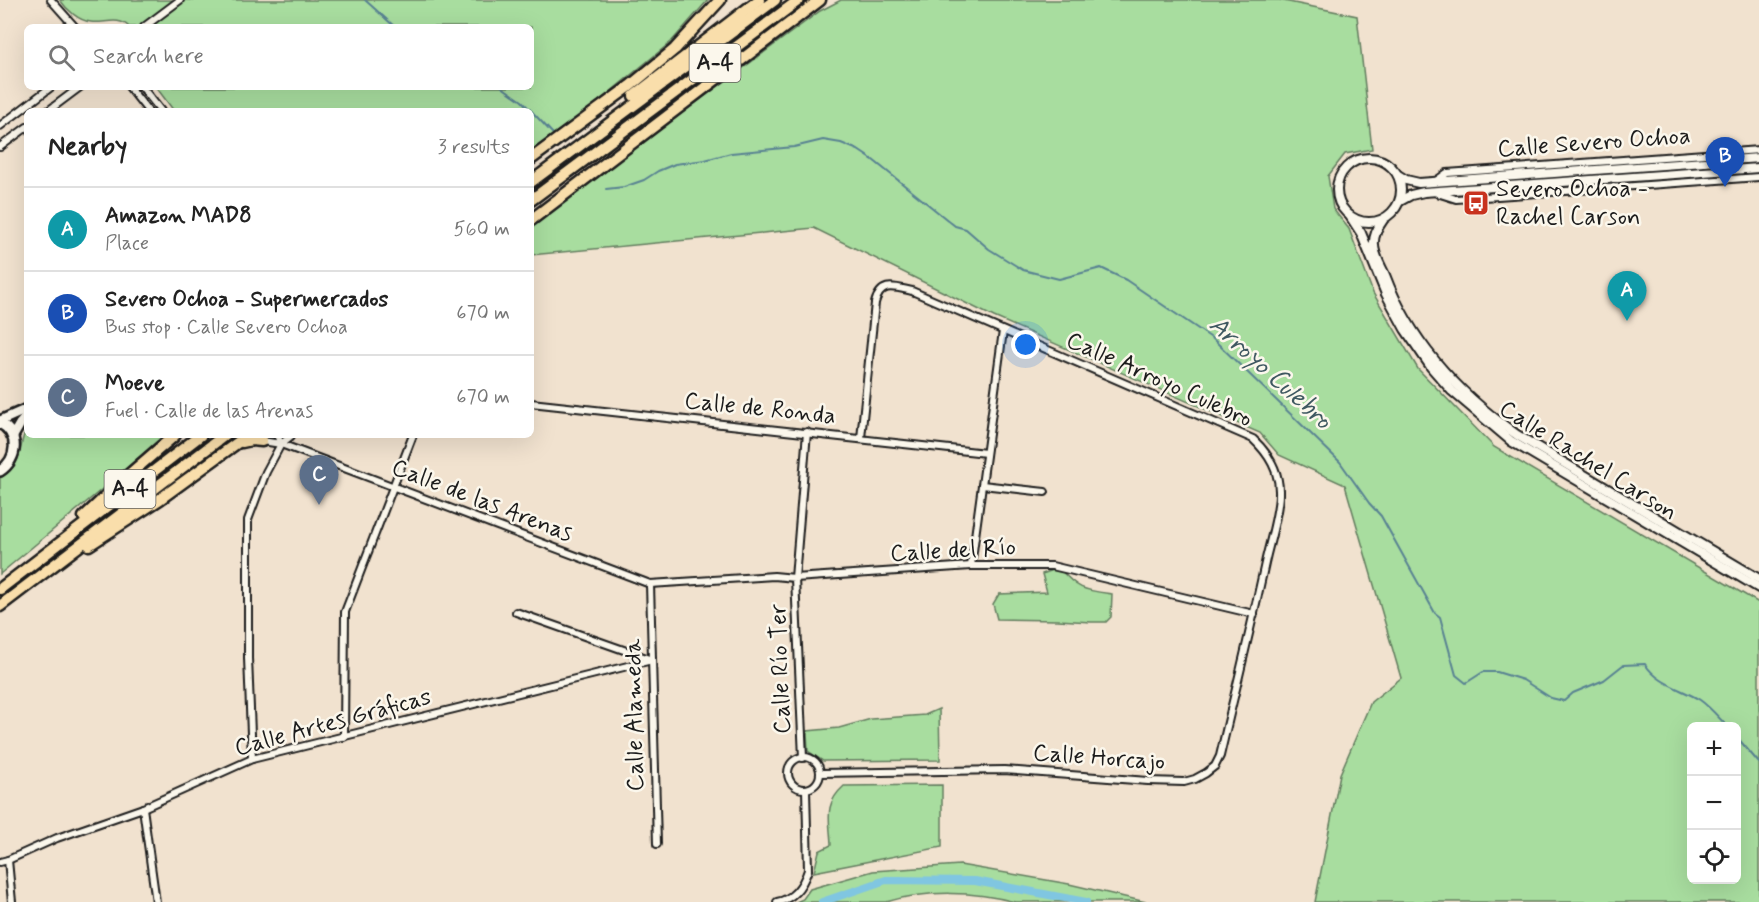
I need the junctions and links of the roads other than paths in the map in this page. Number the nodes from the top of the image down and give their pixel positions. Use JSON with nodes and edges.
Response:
{"nodes":[{"id":1,"x":51,"y":0,"type":"edge"},
{"id":2,"x":180,"y":0,"type":"edge"},
{"id":3,"x":720,"y":0,"type":"edge"},
{"id":4,"x":759,"y":0,"type":"edge"},
{"id":5,"x":775,"y":0,"type":"edge"},
{"id":6,"x":799,"y":0,"type":"edge"},
{"id":7,"x":819,"y":2,"type":"edge"},
{"id":8,"x":70,"y":21,"type":"junction"},
{"id":9,"x":72,"y":24,"type":"edge"},
{"id":10,"x":77,"y":24,"type":"edge"},
{"id":11,"x":148,"y":24,"type":"edge"},
{"id":12,"x":47,"y":90,"type":"edge"},
{"id":13,"x":76,"y":90,"type":"edge"},
{"id":14,"x":131,"y":90,"type":"edge"},
{"id":15,"x":144,"y":90,"type":"edge"},
{"id":16,"x":52,"y":108,"type":"edge"},
{"id":17,"x":146,"y":108,"type":"edge"},
{"id":18,"x":159,"y":108,"type":"edge"},
{"id":19,"x":0,"y":126,"type":"edge"},
{"id":20,"x":24,"y":129,"type":"edge"},
{"id":21,"x":0,"y":147,"type":"edge"},
{"id":22,"x":1759,"y":150,"type":"edge"},
{"id":23,"x":534,"y":157,"type":"edge"},
{"id":24,"x":1759,"y":158,"type":"edge"},
{"id":25,"x":1759,"y":168,"type":"edge"},
{"id":26,"x":545,"y":172,"type":"junction"},
{"id":27,"x":1398,"y":176,"type":"junction"},
{"id":28,"x":1759,"y":177,"type":"edge"},
{"id":29,"x":534,"y":180,"type":"edge"},
{"id":30,"x":1435,"y":182,"type":"junction"},
{"id":31,"x":1431,"y":191,"type":"junction"},
{"id":32,"x":566,"y":194,"type":"junction"},
{"id":33,"x":534,"y":198,"type":"edge"},
{"id":34,"x":1400,"y":201,"type":"junction"},
{"id":35,"x":534,"y":213,"type":"edge"},
{"id":36,"x":1350,"y":216,"type":"junction"},
{"id":37,"x":534,"y":218,"type":"edge"},
{"id":38,"x":1383,"y":220,"type":"junction"},
{"id":39,"x":1003,"y":332,"type":"junction"},
{"id":40,"x":534,"y":403,"type":"edge"},
{"id":41,"x":24,"y":409,"type":"edge"},
{"id":42,"x":24,"y":421,"type":"edge"},
{"id":43,"x":0,"y":422,"type":"edge"},
{"id":44,"x":807,"y":432,"type":"junction"},
{"id":45,"x":14,"y":436,"type":"junction"},
{"id":46,"x":172,"y":438,"type":"edge"},
{"id":47,"x":197,"y":438,"type":"edge"},
{"id":48,"x":221,"y":438,"type":"edge"},
{"id":49,"x":244,"y":438,"type":"edge"},
{"id":50,"x":278,"y":438,"type":"edge"},
{"id":51,"x":288,"y":438,"type":"edge"},
{"id":52,"x":293,"y":438,"type":"edge"},
{"id":53,"x":412,"y":438,"type":"edge"},
{"id":54,"x":861,"y":438,"type":"junction"},
{"id":55,"x":262,"y":441,"type":"joint"},
{"id":56,"x":281,"y":444,"type":"junction"},
{"id":57,"x":233,"y":446,"type":"junction"},
{"id":58,"x":301,"y":452,"type":"junction"},
{"id":59,"x":986,"y":453,"type":"junction"},
{"id":60,"x":0,"y":471,"type":"edge"},
{"id":61,"x":982,"y":485,"type":"junction"},
{"id":62,"x":392,"y":486,"type":"junction"},
{"id":63,"x":1045,"y":492,"type":"dead end"},
{"id":64,"x":60,"y":543,"type":"junction"},
{"id":65,"x":67,"y":555,"type":"junction"},
{"id":66,"x":971,"y":566,"type":"junction"},
{"id":67,"x":795,"y":578,"type":"junction"},
{"id":68,"x":1759,"y":579,"type":"edge"},
{"id":69,"x":650,"y":584,"type":"junction"},
{"id":70,"x":1759,"y":588,"type":"edge"},
{"id":71,"x":0,"y":589,"type":"edge"},
{"id":72,"x":0,"y":606,"type":"edge"},
{"id":73,"x":516,"y":612,"type":"dead end"},
{"id":74,"x":1254,"y":614,"type":"junction"},
{"id":75,"x":652,"y":660,"type":"junction"},
{"id":76,"x":344,"y":737,"type":"junction"},
{"id":77,"x":803,"y":758,"type":"junction"},
{"id":78,"x":252,"y":759,"type":"junction"},
{"id":79,"x":820,"y":773,"type":"junction"},
{"id":80,"x":806,"y":789,"type":"junction"},
{"id":81,"x":143,"y":807,"type":"junction"},
{"id":82,"x":657,"y":844,"type":"dead end"},
{"id":83,"x":8,"y":860,"type":"junction"},
{"id":84,"x":0,"y":862,"type":"edge"},
{"id":85,"x":12,"y":902,"type":"edge"},
{"id":86,"x":156,"y":902,"type":"edge"},
{"id":87,"x":777,"y":902,"type":"edge"}],
"edges":[{"from":1,"to":8,"type":"street"},
{"from":2,"to":11,"type":"street"},
{"from":3,"to":23,"type":"highway"},
{"from":4,"to":26,"type":"highway"},
{"from":5,"to":26,"type":"highway","number":"A-4"},
{"from":6,"to":33,"type":"highway","number":"A-4"},
{"from":7,"to":32,"type":"highway"},
{"from":8,"to":9,"type":"street"},
{"from":8,"to":10,"type":"street"},
{"from":12,"to":19,"type":"street"},
{"from":13,"to":16,"type":"street"},
{"from":14,"to":17,"type":"street"},
{"from":15,"to":18,"type":"street"},
{"from":20,"to":21,"type":"street"},
{"from":22,"to":30,"type":"street","name":"Calle Severo Ochoa"},
{"from":24,"to":30,"type":"street","name":"Calle Severo Ochoa"},
{"from":25,"to":31,"type":"street","name":"Calle Severo Ochoa"},
{"from":26,"to":29,"type":"highway","number":"A-4"},
{"from":27,"to":30,"type":"street","name":"Calle Severo Ochoa"},
{"from":27,"to":34,"type":"street"},
{"from":27,"to":36,"type":"street"},
{"from":28,"to":31,"type":"street","name":"Calle Severo Ochoa"},
{"from":31,"to":34,"type":"street","name":"Calle Severo Ochoa"},
{"from":32,"to":35,"type":"highway"},
{"from":32,"to":37,"type":"highway"},
{"from":34,"to":38,"type":"street"},
{"from":36,"to":38,"type":"street"},
{"from":36,"to":70,"type":"street","name":"Calle Rachel Carson"},
{"from":38,"to":68,"type":"street","name":"Calle Rachel Carson"},
{"from":39,"to":54,"type":"street","name":"Calle Arroyo Culebro"},
{"from":39,"to":59,"type":"street"},
{"from":39,"to":74,"type":"street","name":"Calle Arroyo Culebro"},
{"from":40,"to":44,"type":"street","name":"Calle de Ronda"},
{"from":41,"to":43,"type":"main road"},
{"from":42,"to":45,"type":"main road"},
{"from":43,"to":45,"type":"main road"},
{"from":44,"to":54,"type":"street","name":"Calle de Ronda"},
{"from":44,"to":67,"type":"street","name":"Calle Río Ter"},
{"from":45,"to":60,"type":"main road"},
{"from":46,"to":64,"type":"highway"},
{"from":47,"to":64,"type":"highway","number":"A-4"},
{"from":48,"to":65,"type":"highway","number":"A-4"},
{"from":49,"to":57,"type":"highway"},
{"from":50,"to":56,"type":"street"},
{"from":51,"to":56,"type":"street"},
{"from":52,"to":58,"type":"street"},
{"from":53,"to":62,"type":"street"},
{"from":54,"to":59,"type":"street","name":"Calle de Ronda"},
{"from":55,"to":56,"type":"street","name":"Calle de las Arenas"},
{"from":55,"to":57,"type":"highway"},
{"from":56,"to":58,"type":"street","name":"Calle de las Arenas"},
{"from":56,"to":78,"type":"street"},
{"from":57,"to":65,"type":"highway"},
{"from":58,"to":62,"type":"street","name":"Calle de las Arenas"},
{"from":59,"to":61,"type":"street"},
{"from":61,"to":63,"type":"street"},
{"from":61,"to":66,"type":"street"},
{"from":62,"to":69,"type":"street","name":"Calle de las Arenas"},
{"from":62,"to":76,"type":"street"},
{"from":64,"to":71,"type":"highway","number":"A-4"},
{"from":65,"to":72,"type":"highway","number":"A-4"},
{"from":66,"to":67,"type":"street","name":"Calle del Río"},
{"from":66,"to":74,"type":"street","name":"Calle del Río"},
{"from":67,"to":69,"type":"street","name":"Calle del Río"},
{"from":67,"to":77,"type":"street","name":"Calle Río Ter"},
{"from":69,"to":75,"type":"street","name":"Calle Alameda"},
{"from":73,"to":75,"type":"street"},
{"from":74,"to":79,"type":"street","name":"Calle Horcajo"},
{"from":75,"to":76,"type":"street","name":"Calle Artes Gráficas"},
{"from":75,"to":82,"type":"street","name":"Calle Alameda"},
{"from":76,"to":78,"type":"street","name":"Calle Artes Gráficas"},
{"from":77,"to":79,"type":"street"},
{"from":77,"to":80,"type":"street"},
{"from":78,"to":81,"type":"street","name":"Calle Artes Gráficas"},
{"from":79,"to":80,"type":"street"},
{"from":80,"to":87,"type":"street"},
{"from":81,"to":83,"type":"street","name":"Calle Artes Gráficas"},
{"from":81,"to":86,"type":"street"},
{"from":83,"to":84,"type":"street","name":"Calle Artes Gráficas"},
{"from":83,"to":85,"type":"street"}]}
